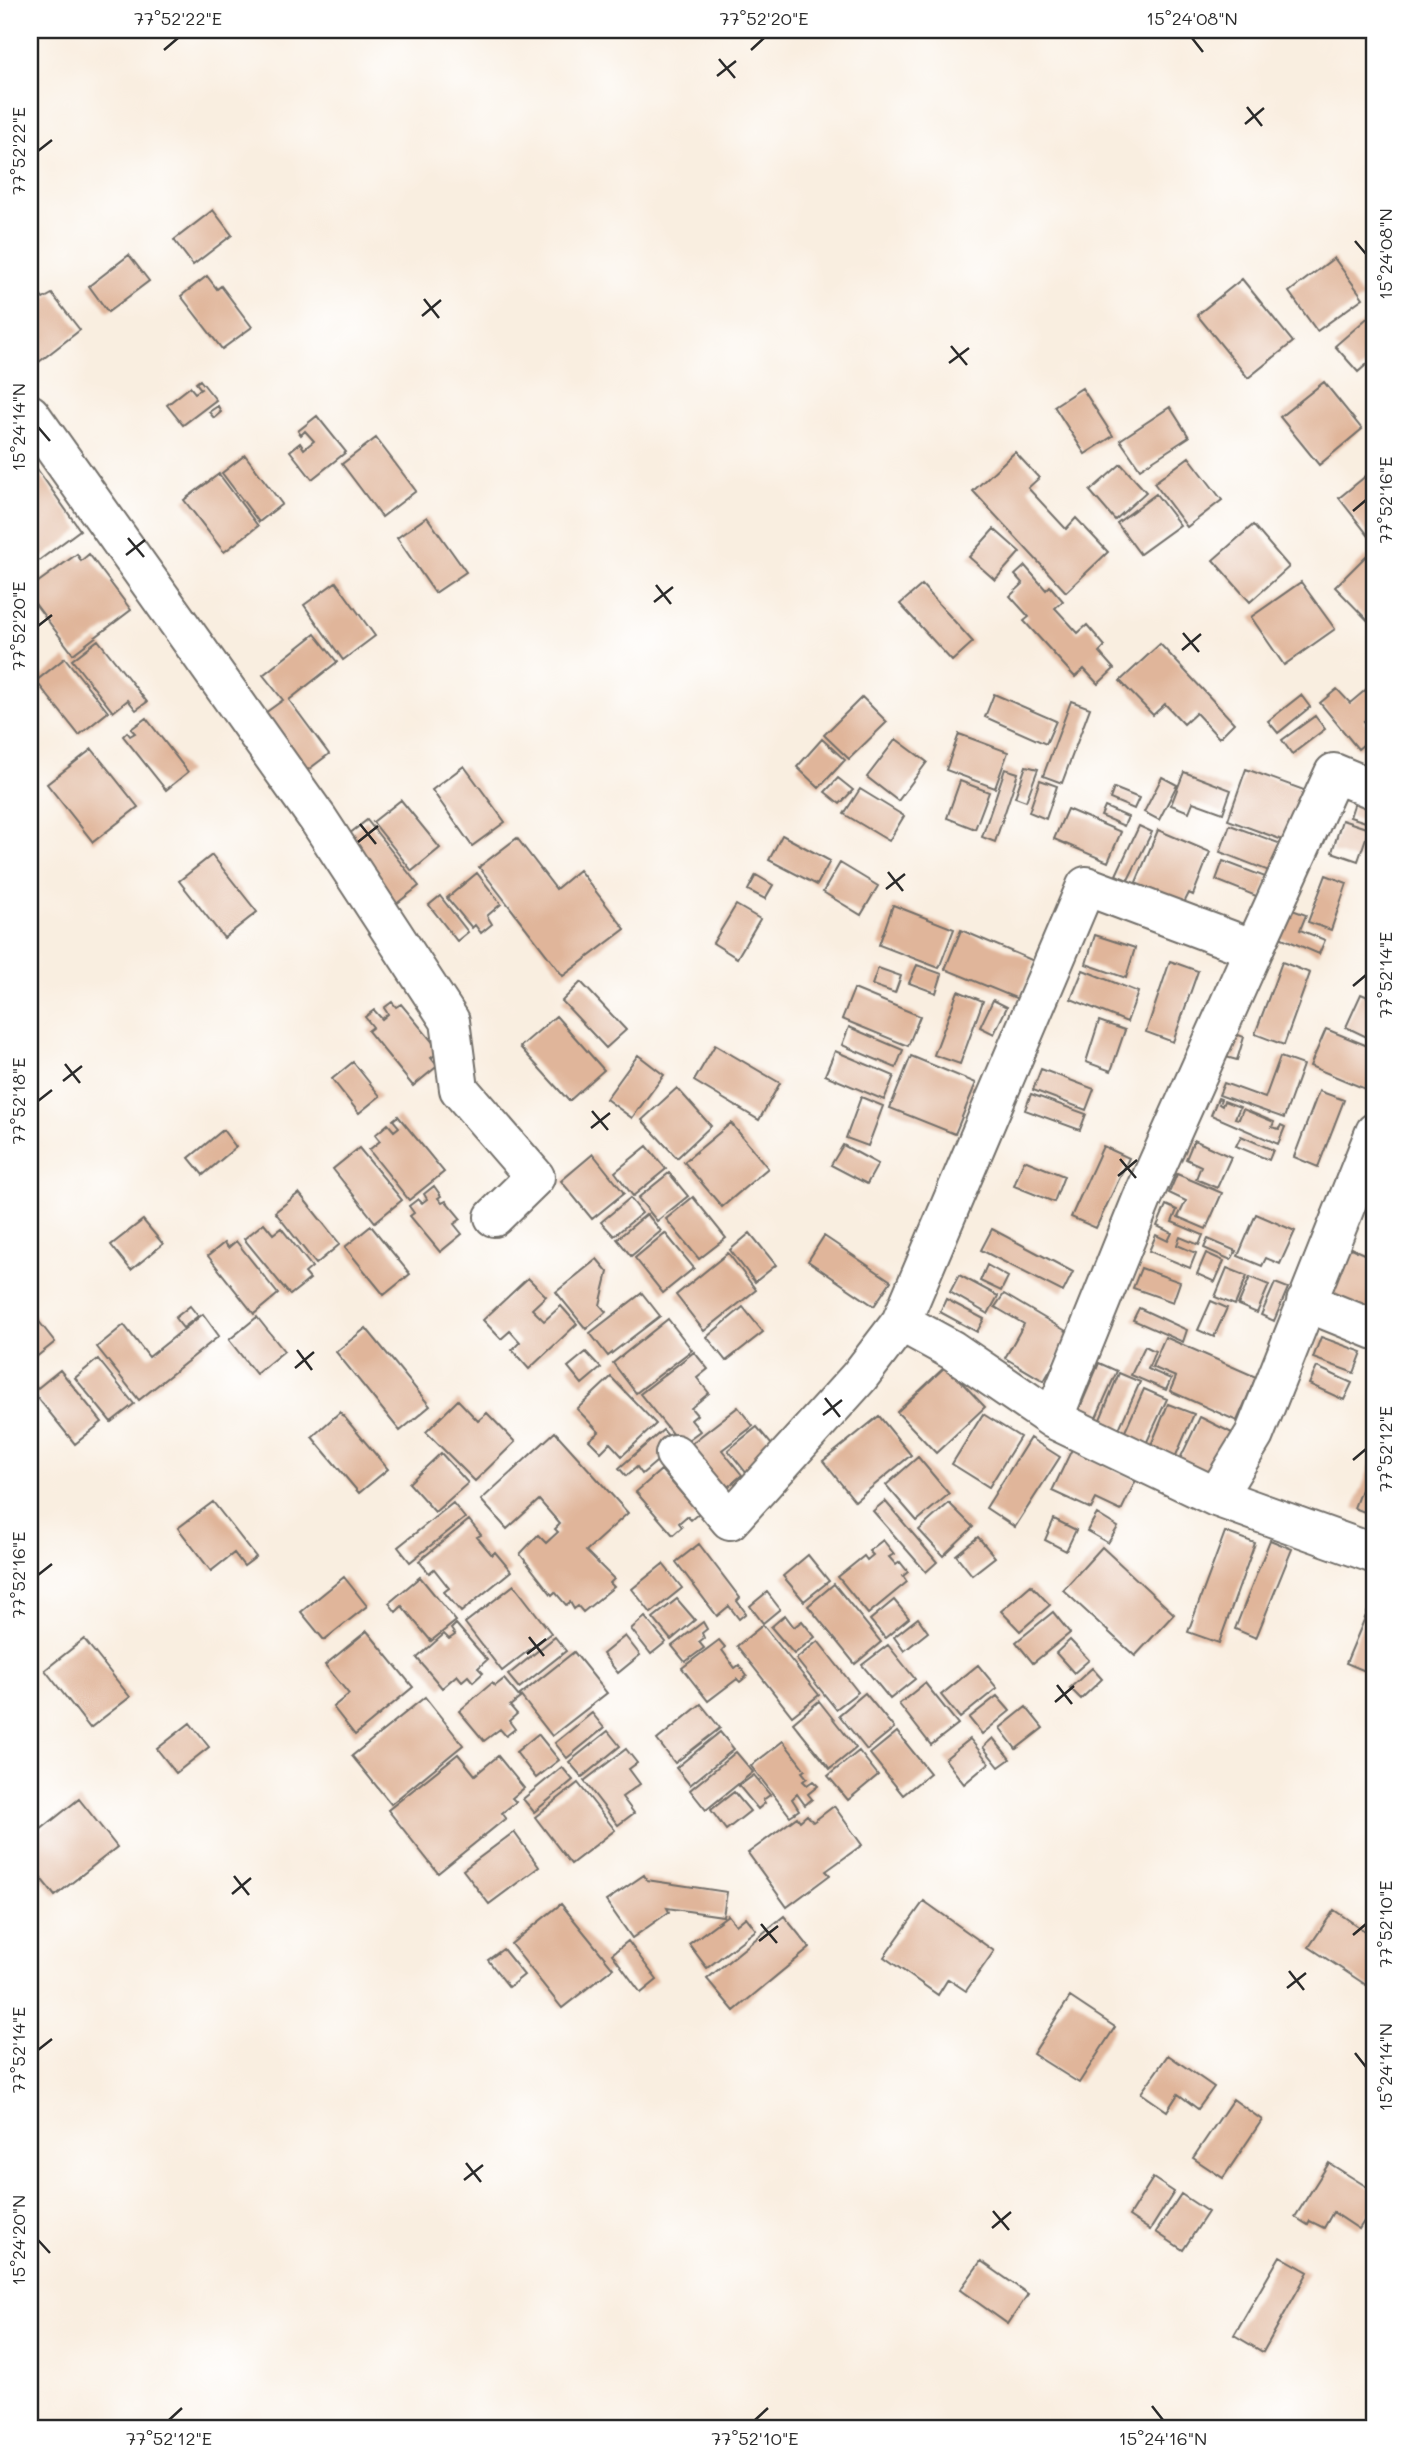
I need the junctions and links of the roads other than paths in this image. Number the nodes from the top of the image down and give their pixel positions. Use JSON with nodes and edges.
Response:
{"nodes":[{"id":1,"x":30,"y":414,"type":"edge"},
{"id":2,"x":1375,"y":759,"type":"edge"},
{"id":3,"x":1358,"y":783,"type":"edge"},
{"id":4,"x":1254,"y":949,"type":"junction"},
{"id":5,"x":1375,"y":1132,"type":"edge"},
{"id":6,"x":495,"y":1217,"type":"dead end"},
{"id":7,"x":1306,"y":1302,"type":"junction"},
{"id":8,"x":901,"y":1322,"type":"junction"},
{"id":9,"x":1375,"y":1330,"type":"edge"},
{"id":10,"x":1053,"y":1419,"type":"junction"},
{"id":11,"x":675,"y":1454,"type":"dead end"},
{"id":12,"x":1216,"y":1497,"type":"junction"},
{"id":13,"x":1375,"y":1554,"type":"edge"}],
"edges":[{"from":1,"to":6,"type":"street"},
{"from":2,"to":3,"type":"street"},
{"from":3,"to":4,"type":"street"},
{"from":4,"to":8,"type":"street"},
{"from":4,"to":10,"type":"street"},
{"from":5,"to":7,"type":"street"},
{"from":7,"to":9,"type":"street"},
{"from":7,"to":12,"type":"street"},
{"from":8,"to":10,"type":"street"},
{"from":8,"to":11,"type":"street"},
{"from":10,"to":12,"type":"street"},
{"from":12,"to":13,"type":"street"}]}
